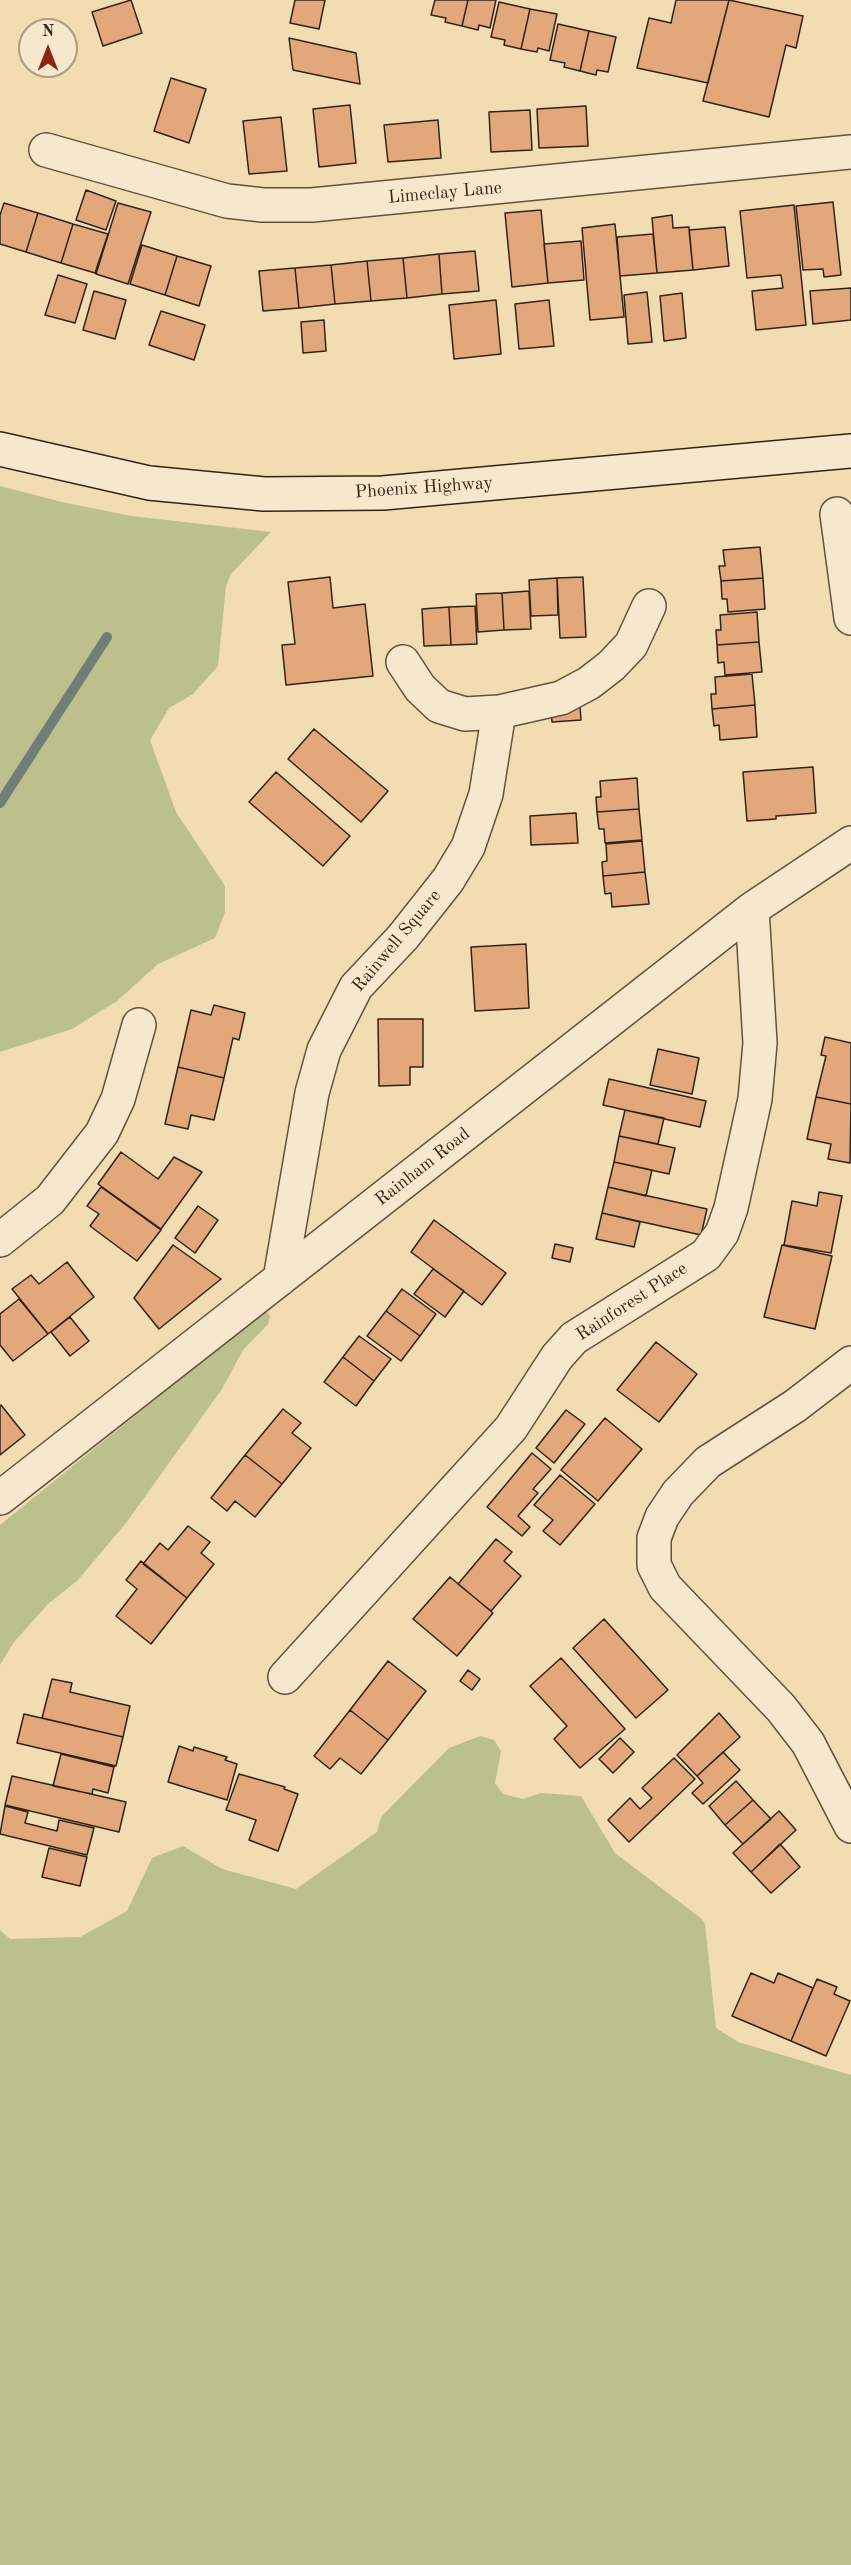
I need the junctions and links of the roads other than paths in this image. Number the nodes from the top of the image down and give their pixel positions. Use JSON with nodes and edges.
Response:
{"nodes":[{"id":1,"x":46,"y":150,"type":"dead end"},
{"id":2,"x":851,"y":152,"type":"edge"},
{"id":3,"x":0,"y":449,"type":"edge"},
{"id":4,"x":851,"y":451,"type":"edge"},
{"id":5,"x":837,"y":514,"type":"dead end"},
{"id":6,"x":649,"y":606,"type":"dead end"},
{"id":7,"x":851,"y":618,"type":"edge"},
{"id":8,"x":403,"y":662,"type":"dead end"},
{"id":9,"x":499,"y":712,"type":"junction"},
{"id":10,"x":851,"y":843,"type":"edge"},
{"id":11,"x":752,"y":909,"type":"junction"},
{"id":12,"x":140,"y":1025,"type":"dead end"},
{"id":13,"x":0,"y":1240,"type":"edge"},
{"id":14,"x":280,"y":1279,"type":"junction"},
{"id":15,"x":851,"y":1364,"type":"edge"},
{"id":16,"x":0,"y":1498,"type":"edge"},
{"id":17,"x":285,"y":1677,"type":"dead end"},
{"id":18,"x":851,"y":1826,"type":"edge"}],
"edges":[{"from":1,"to":2,"type":"street","name":"Limeclay Lane"},
{"from":3,"to":4,"type":"street","name":"Phoenix Highway"},
{"from":5,"to":7,"type":"street"},
{"from":6,"to":9,"type":"street"},
{"from":8,"to":9,"type":"street"},
{"from":9,"to":14,"type":"street","name":"Rainwell Square"},
{"from":10,"to":11,"type":"street","name":"Rainham Road"},
{"from":11,"to":14,"type":"street","name":"Rainham Road"},
{"from":11,"to":17,"type":"street","name":"Rainforest Place"},
{"from":12,"to":13,"type":"street"},
{"from":14,"to":16,"type":"street","name":"Rainham Road"},
{"from":15,"to":18,"type":"street"}]}
